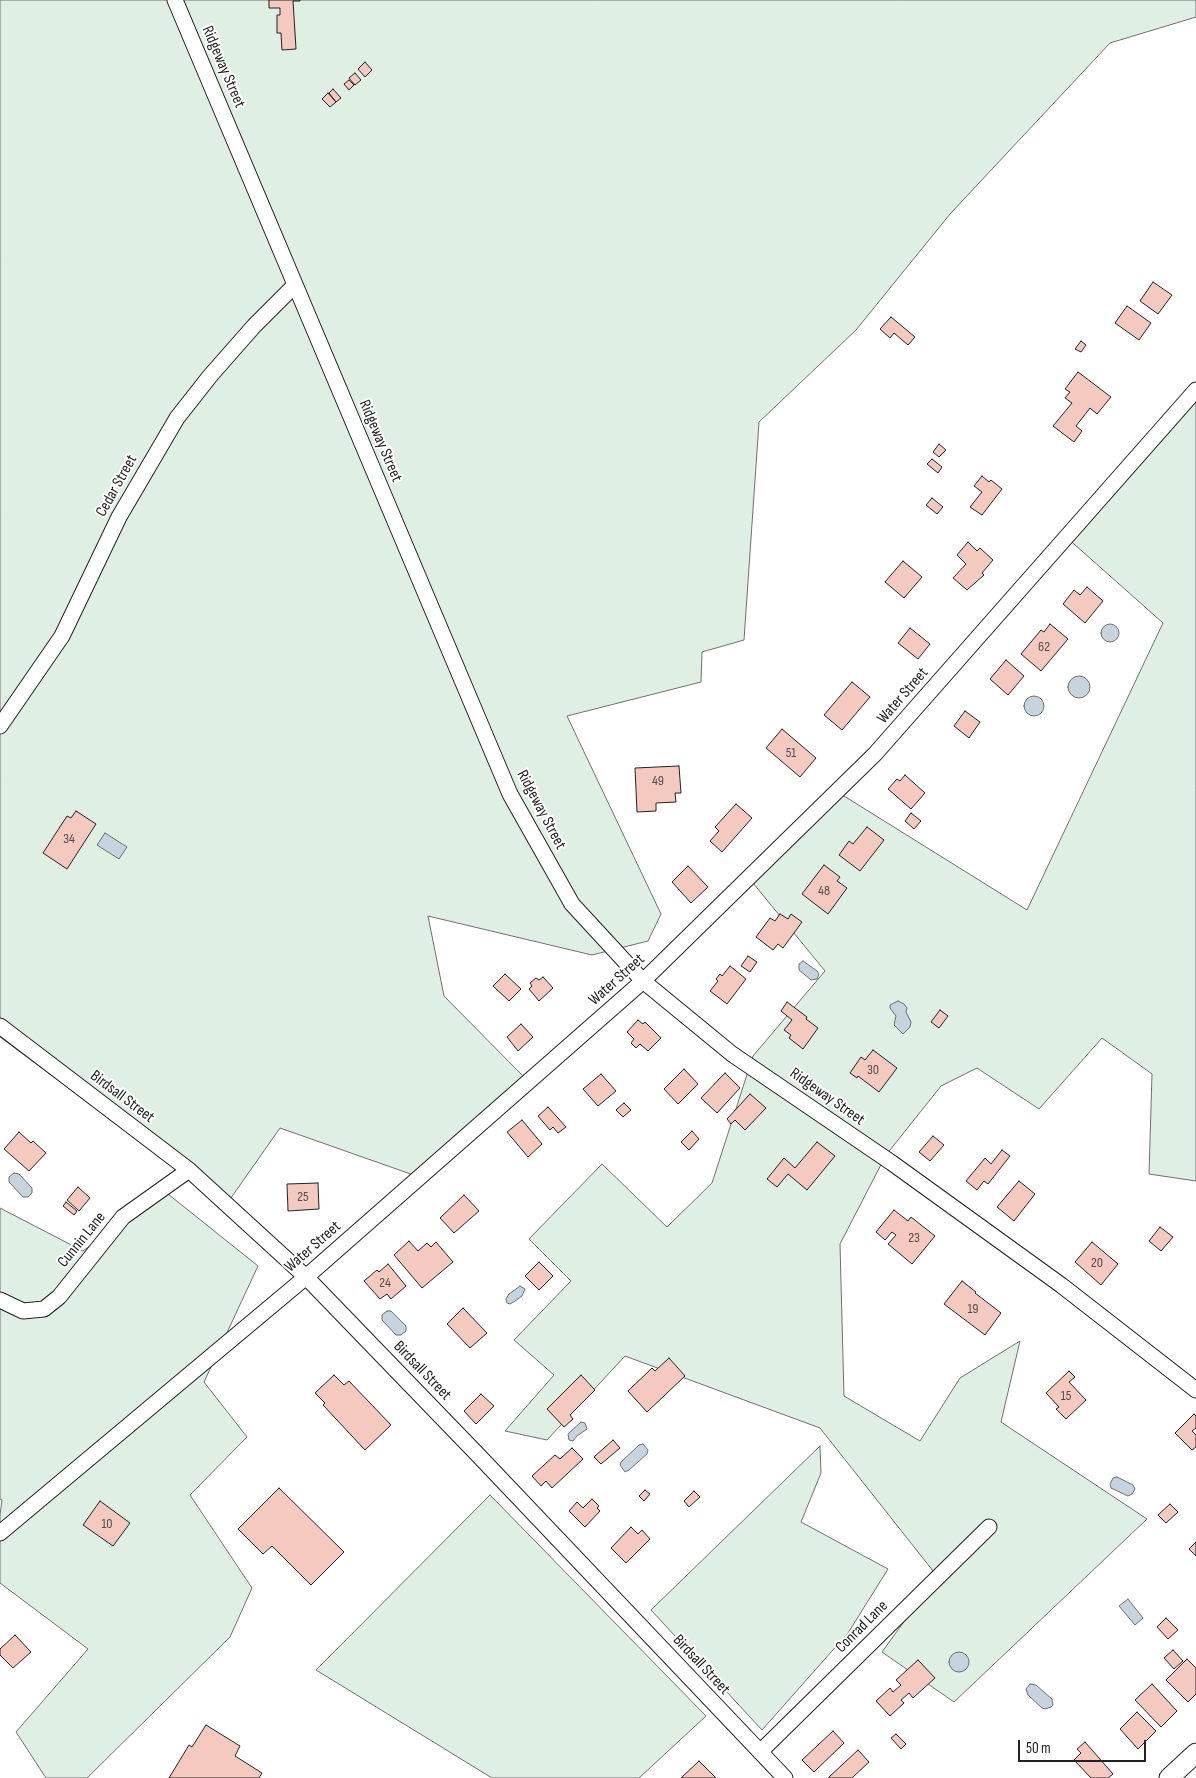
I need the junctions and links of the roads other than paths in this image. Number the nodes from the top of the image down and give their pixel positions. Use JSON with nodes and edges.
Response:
{"nodes":[{"id":1,"x":175,"y":0,"type":"edge"},
{"id":2,"x":295,"y":285,"type":"junction"},
{"id":3,"x":1196,"y":390,"type":"edge"},
{"id":4,"x":0,"y":726,"type":"edge"},
{"id":5,"x":643,"y":981,"type":"junction"},
{"id":6,"x":0,"y":1026,"type":"edge"},
{"id":7,"x":189,"y":1170,"type":"junction"},
{"id":8,"x":306,"y":1277,"type":"junction"},
{"id":9,"x":0,"y":1300,"type":"edge"},
{"id":10,"x":1196,"y":1390,"type":"edge"},
{"id":11,"x":988,"y":1527,"type":"dead end"},
{"id":12,"x":0,"y":1534,"type":"edge"},
{"id":13,"x":760,"y":1752,"type":"junction"},
{"id":14,"x":1196,"y":1753,"type":"edge"},
{"id":15,"x":785,"y":1778,"type":"edge"},
{"id":16,"x":1169,"y":1778,"type":"edge"}],
"edges":[{"from":1,"to":2,"type":"street","name":"Ridgeway Street"},
{"from":2,"to":4,"type":"street","name":"Cedar Street"},
{"from":2,"to":5,"type":"street","name":"Ridgeway Street"},
{"from":3,"to":5,"type":"street","name":"Water Street"},
{"from":5,"to":8,"type":"street","name":"Water Street"},
{"from":5,"to":10,"type":"street","name":"Ridgeway Street"},
{"from":6,"to":7,"type":"street","name":"Birdsall Street"},
{"from":7,"to":8,"type":"street","name":"Birdsall Street"},
{"from":7,"to":9,"type":"street","name":"Cunnin Lane"},
{"from":8,"to":12,"type":"street","name":"Water Street"},
{"from":8,"to":13,"type":"street","name":"Birdsall Street"},
{"from":11,"to":13,"type":"street","name":"Conrad Lane"},
{"from":13,"to":15,"type":"street","name":"Birdsall Street"},
{"from":14,"to":16,"type":"street"}]}
